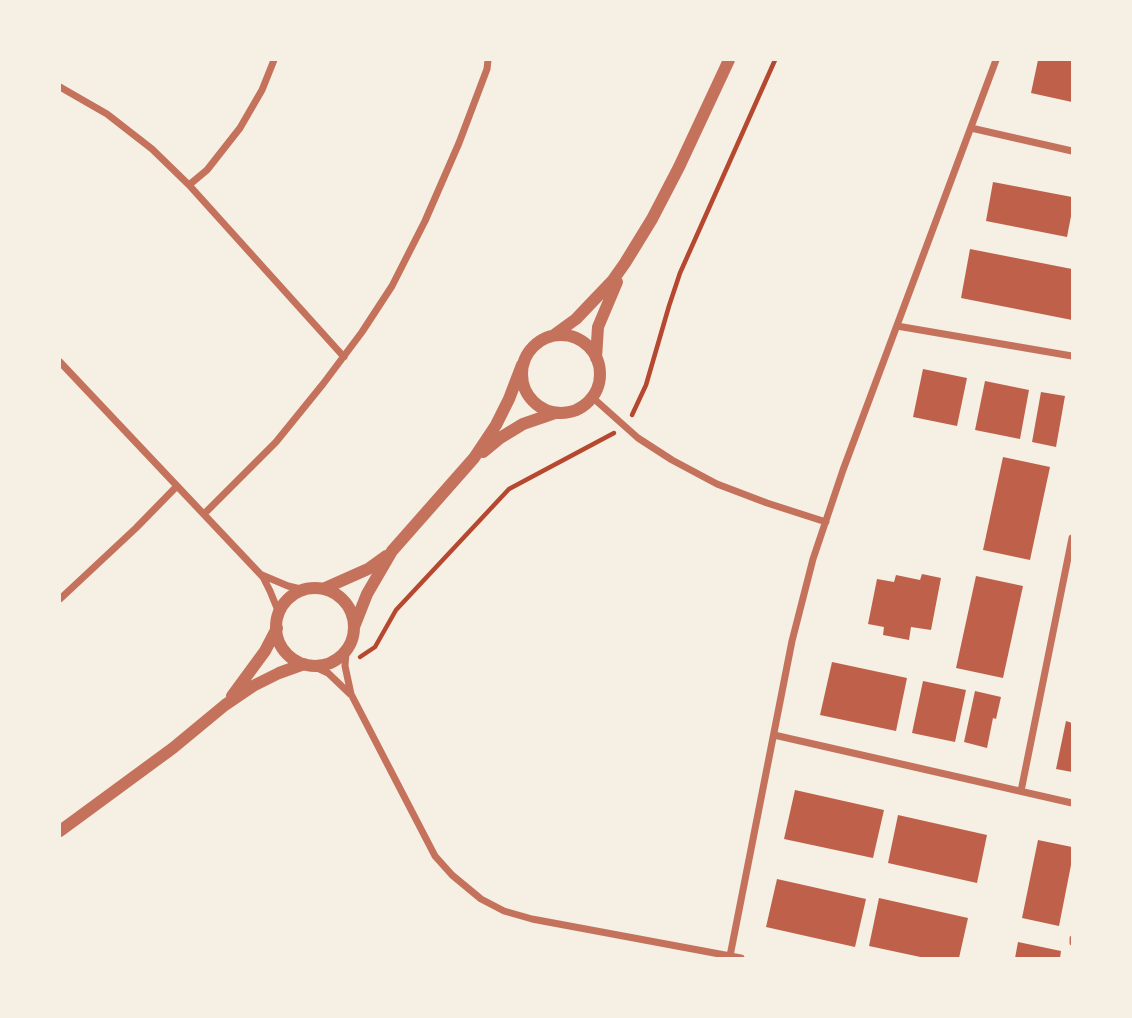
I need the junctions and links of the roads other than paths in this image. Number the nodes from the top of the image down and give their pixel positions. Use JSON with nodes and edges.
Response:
{"nodes":[{"id":1,"x":274,"y":60,"type":"edge"},
{"id":2,"x":488,"y":60,"type":"edge"},
{"id":3,"x":729,"y":60,"type":"edge"},
{"id":4,"x":996,"y":60,"type":"edge"},
{"id":5,"x":60,"y":87,"type":"edge"},
{"id":6,"x":971,"y":128,"type":"junction"},
{"id":7,"x":1073,"y":151,"type":"edge"},
{"id":8,"x":189,"y":185,"type":"junction"},
{"id":9,"x":625,"y":263,"type":"junction"},
{"id":10,"x":897,"y":326,"type":"junction"},
{"id":11,"x":554,"y":335,"type":"junction"},
{"id":12,"x":1073,"y":356,"type":"edge"},
{"id":13,"x":344,"y":357,"type":"junction"},
{"id":14,"x":596,"y":358,"type":"junction"},
{"id":15,"x":60,"y":362,"type":"edge"},
{"id":16,"x":522,"y":365,"type":"junction"},
{"id":17,"x":592,"y":397,"type":"junction"},
{"id":18,"x":556,"y":412,"type":"junction"},
{"id":19,"x":474,"y":458,"type":"junction"},
{"id":20,"x":177,"y":486,"type":"junction"},
{"id":21,"x":204,"y":514,"type":"junction"},
{"id":22,"x":826,"y":522,"type":"junction"},
{"id":23,"x":1073,"y":538,"type":"edge"},
{"id":24,"x":392,"y":551,"type":"junction"},
{"id":25,"x":258,"y":573,"type":"junction"},
{"id":26,"x":323,"y":589,"type":"junction"},
{"id":27,"x":305,"y":590,"type":"junction"},
{"id":28,"x":60,"y":599,"type":"edge"},
{"id":29,"x":279,"y":613,"type":"junction"},
{"id":30,"x":354,"y":627,"type":"junction"},
{"id":31,"x":276,"y":628,"type":"junction"},
{"id":32,"x":346,"y":652,"type":"junction"},
{"id":33,"x":308,"y":665,"type":"junction"},
{"id":34,"x":351,"y":694,"type":"junction"},
{"id":35,"x":225,"y":705,"type":"junction"},
{"id":36,"x":774,"y":735,"type":"junction"},
{"id":37,"x":1021,"y":791,"type":"junction"},
{"id":38,"x":1073,"y":803,"type":"edge"},
{"id":39,"x":60,"y":831,"type":"edge"},
{"id":40,"x":730,"y":956,"type":"junction"},
{"id":41,"x":741,"y":958,"type":"edge"}],
"edges":[{"from":1,"to":8,"type":"street"},
{"from":2,"to":13,"type":"street"},
{"from":3,"to":9,"type":"street"},
{"from":4,"to":6,"type":"street"},
{"from":5,"to":8,"type":"street"},
{"from":6,"to":7,"type":"street"},
{"from":6,"to":10,"type":"street"},
{"from":8,"to":13,"type":"street"},
{"from":9,"to":11,"type":"street"},
{"from":9,"to":14,"type":"street"},
{"from":10,"to":12,"type":"street"},
{"from":10,"to":22,"type":"street"},
{"from":11,"to":14,"type":"street"},
{"from":11,"to":16,"type":"street"},
{"from":13,"to":21,"type":"street"},
{"from":14,"to":17,"type":"street"},
{"from":15,"to":20,"type":"street"},
{"from":16,"to":18,"type":"street"},
{"from":16,"to":19,"type":"street"},
{"from":17,"to":18,"type":"street"},
{"from":17,"to":22,"type":"street"},
{"from":18,"to":19,"type":"street"},
{"from":19,"to":24,"type":"street"},
{"from":20,"to":21,"type":"street"},
{"from":20,"to":28,"type":"street"},
{"from":21,"to":25,"type":"street"},
{"from":22,"to":36,"type":"street"},
{"from":23,"to":37,"type":"street"},
{"from":24,"to":26,"type":"street"},
{"from":24,"to":30,"type":"street"},
{"from":25,"to":27,"type":"street"},
{"from":25,"to":29,"type":"street"},
{"from":26,"to":27,"type":"street"},
{"from":26,"to":30,"type":"street"},
{"from":27,"to":29,"type":"street"},
{"from":29,"to":31,"type":"street"},
{"from":30,"to":32,"type":"street"},
{"from":31,"to":33,"type":"street"},
{"from":31,"to":35,"type":"street"},
{"from":32,"to":33,"type":"street"},
{"from":32,"to":34,"type":"street"},
{"from":33,"to":34,"type":"street"},
{"from":33,"to":35,"type":"street"},
{"from":34,"to":40,"type":"street"},
{"from":35,"to":39,"type":"street"},
{"from":36,"to":37,"type":"street"},
{"from":36,"to":40,"type":"street"},
{"from":37,"to":38,"type":"street"},
{"from":40,"to":41,"type":"street"}]}
